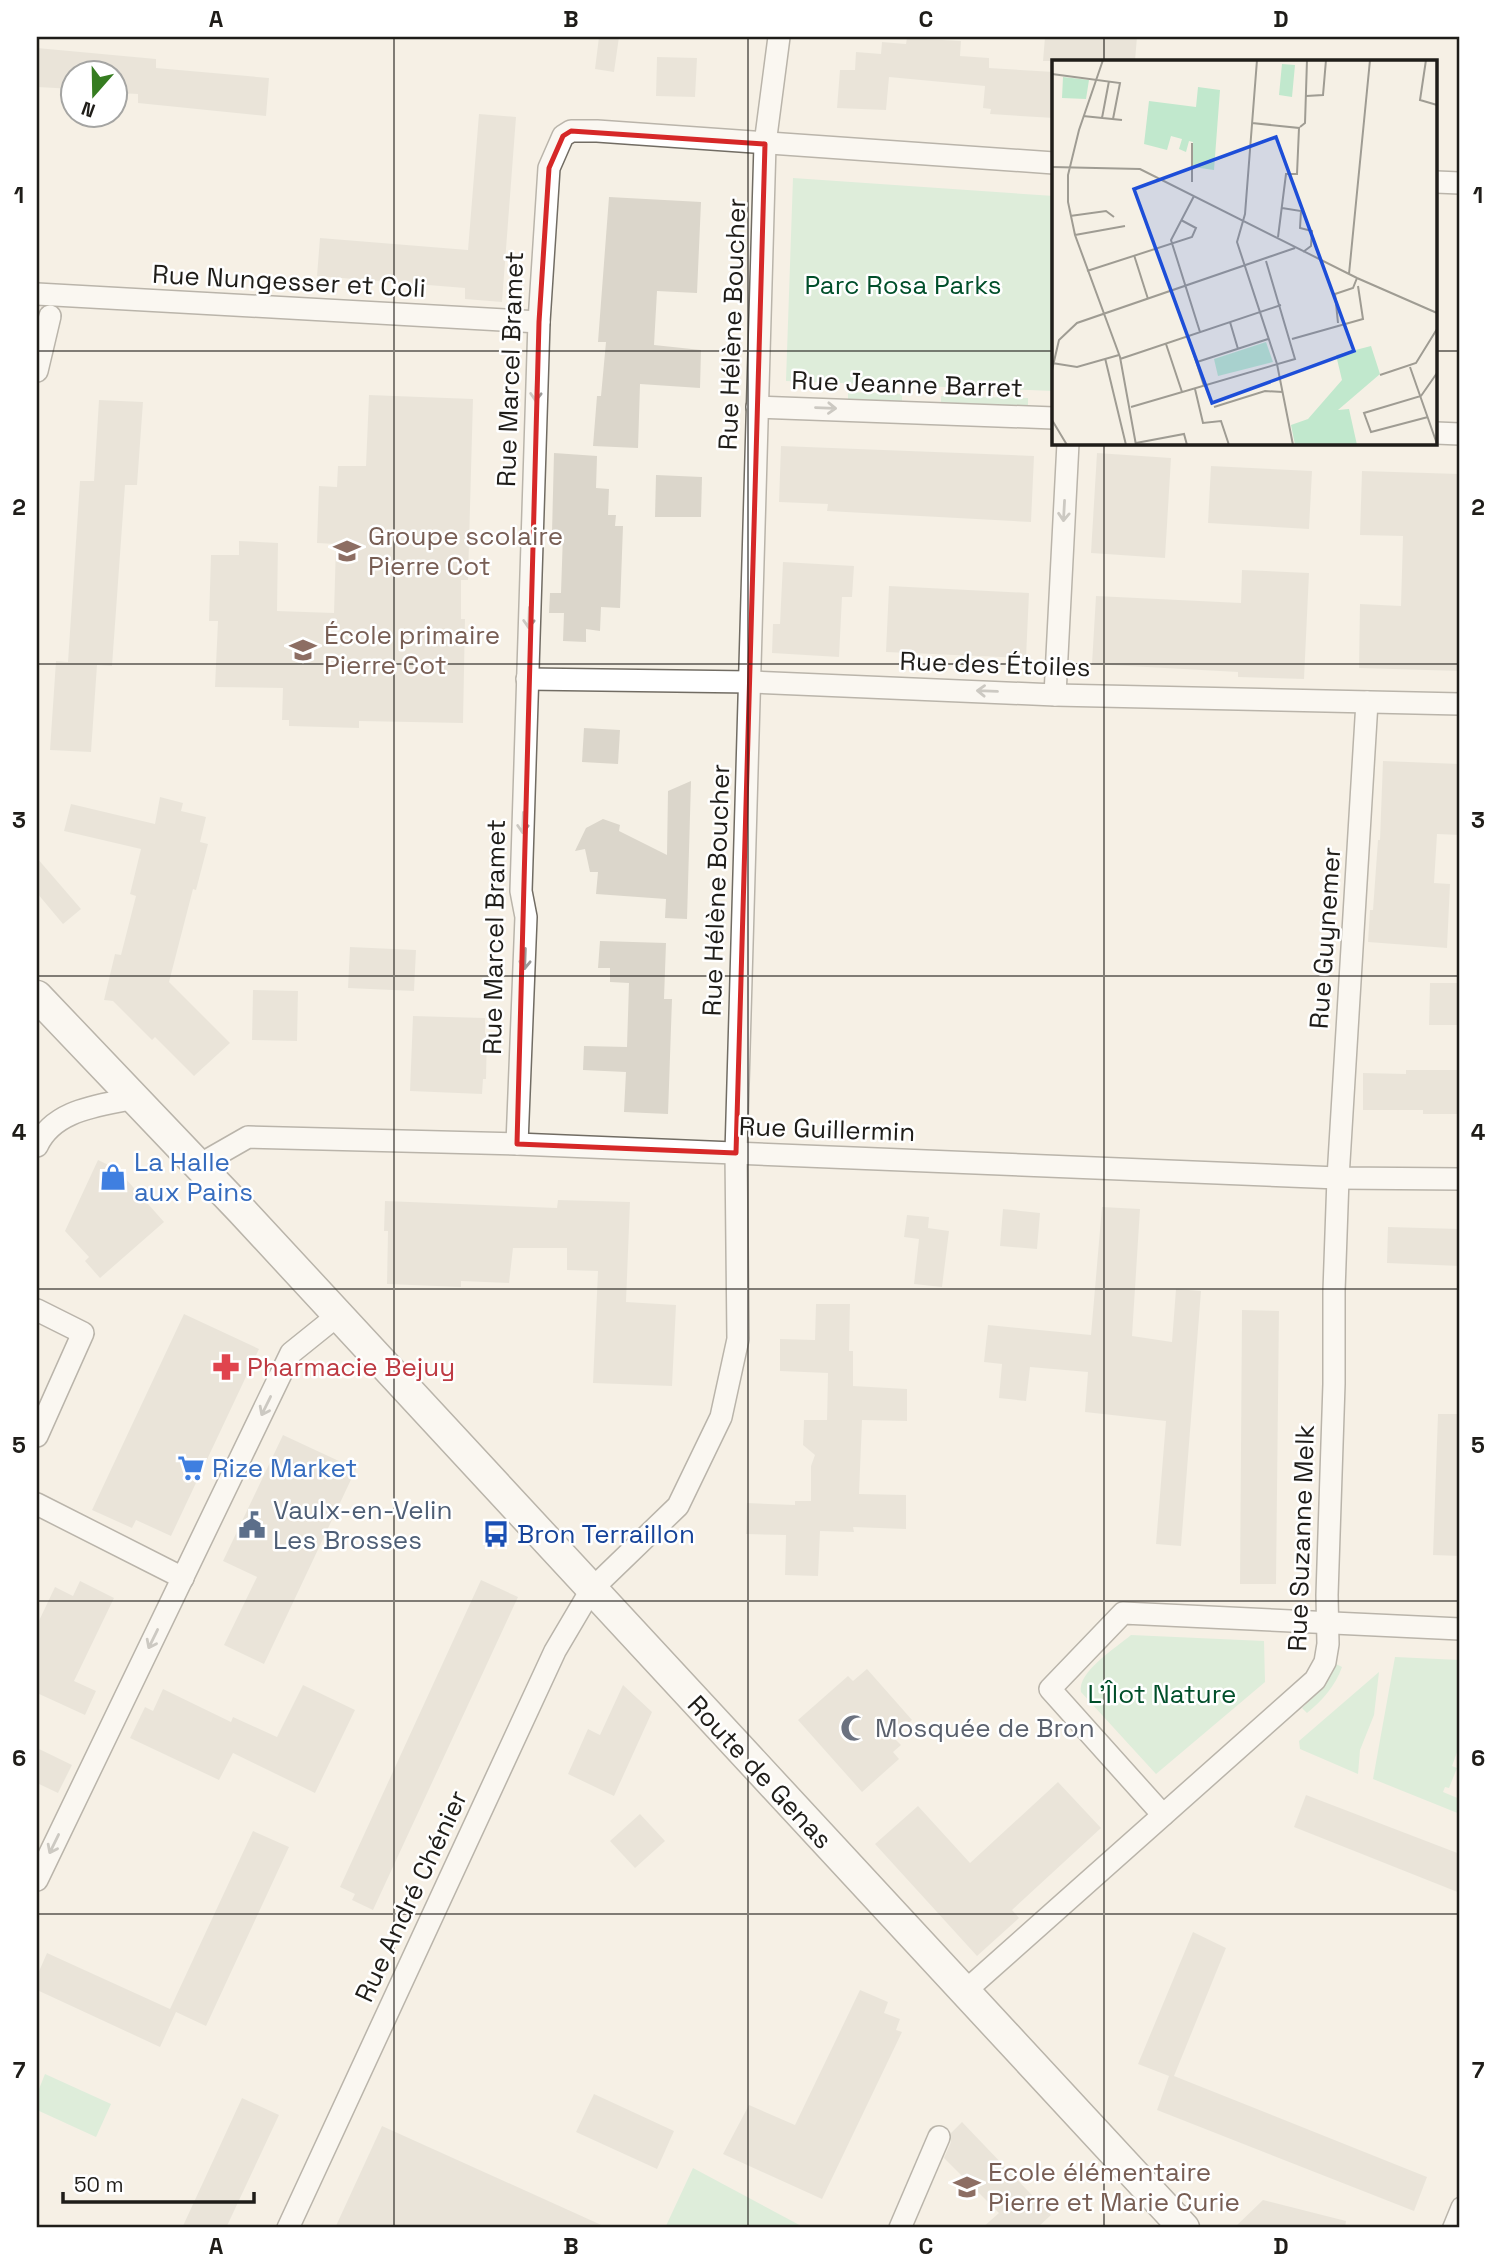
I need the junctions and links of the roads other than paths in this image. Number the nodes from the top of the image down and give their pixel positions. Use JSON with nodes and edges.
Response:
{"nodes":[{"id":1,"x":779,"y":37,"type":"edge"},
{"id":2,"x":765,"y":144,"type":"junction"},
{"id":3,"x":1052,"y":163,"type":"edge"},
{"id":4,"x":1438,"y":182,"type":"edge"},
{"id":5,"x":1460,"y":183,"type":"edge"},
{"id":6,"x":37,"y":294,"type":"edge"},
{"id":7,"x":51,"y":316,"type":"dead end"},
{"id":8,"x":539,"y":323,"type":"junction"},
{"id":9,"x":37,"y":371,"type":"edge"},
{"id":10,"x":757,"y":407,"type":"junction"},
{"id":11,"x":1052,"y":418,"type":"edge"},
{"id":12,"x":1438,"y":433,"type":"edge"},
{"id":13,"x":1460,"y":434,"type":"edge"},
{"id":14,"x":1068,"y":444,"type":"edge"},
{"id":15,"x":527,"y":679,"type":"junction"},
{"id":16,"x":751,"y":682,"type":"junction"},
{"id":17,"x":1055,"y":695,"type":"junction"},
{"id":18,"x":1367,"y":702,"type":"junction"},
{"id":19,"x":1460,"y":704,"type":"edge"},
{"id":20,"x":37,"y":996,"type":"edge"},
{"id":21,"x":135,"y":1098,"type":"junction"},
{"id":22,"x":517,"y":1144,"type":"junction"},
{"id":23,"x":37,"y":1146,"type":"edge"},
{"id":24,"x":736,"y":1153,"type":"junction"},
{"id":25,"x":199,"y":1165,"type":"junction"},
{"id":26,"x":1338,"y":1178,"type":"junction"},
{"id":27,"x":1460,"y":1180,"type":"edge"},
{"id":28,"x":37,"y":1310,"type":"edge"},
{"id":29,"x":337,"y":1316,"type":"junction"},
{"id":30,"x":37,"y":1436,"type":"edge"},
{"id":31,"x":37,"y":1504,"type":"edge"},
{"id":32,"x":183,"y":1578,"type":"junction"},
{"id":33,"x":591,"y":1590,"type":"junction"},
{"id":34,"x":1328,"y":1622,"type":"junction"},
{"id":35,"x":1460,"y":1629,"type":"edge"},
{"id":36,"x":1163,"y":1815,"type":"junction"},
{"id":37,"x":37,"y":1880,"type":"edge"},
{"id":38,"x":963,"y":1993,"type":"junction"},
{"id":39,"x":939,"y":2137,"type":"dead end"},
{"id":40,"x":1460,"y":2206,"type":"edge"},
{"id":41,"x":288,"y":2228,"type":"edge"},
{"id":42,"x":900,"y":2228,"type":"edge"},
{"id":43,"x":1184,"y":2228,"type":"edge"},
{"id":44,"x":1451,"y":2228,"type":"edge"}],
"edges":[{"from":1,"to":2,"type":"street","name":"Rue Hélène Boucher"},
{"from":2,"to":3,"type":"street","name":"Rue Marcel Bramet"},
{"from":2,"to":8,"type":"street","name":"Rue Marcel Bramet"},
{"from":2,"to":10,"type":"street","name":"Rue Hélène Boucher"},
{"from":4,"to":5,"type":"street"},
{"from":6,"to":8,"type":"street","name":"Rue Nungesser et Coli"},
{"from":7,"to":9,"type":"street"},
{"from":8,"to":15,"type":"street","name":"Rue Marcel Bramet","one_way":true},
{"from":10,"to":11,"type":"street","name":"Rue Jeanne Barret","one_way":true},
{"from":10,"to":16,"type":"street","name":"Rue Hélène Boucher"},
{"from":12,"to":13,"type":"street"},
{"from":14,"to":17,"type":"street","one_way":true},
{"from":15,"to":16,"type":"street","name":"Rue des Étoiles"},
{"from":15,"to":22,"type":"street","name":"Rue Marcel Bramet","one_way":true},
{"from":17,"to":16,"type":"street","name":"Rue des Étoiles","one_way":true},
{"from":16,"to":24,"type":"street","name":"Rue Hélène Boucher"},
{"from":17,"to":18,"type":"street","name":"Rue des Étoiles"},
{"from":18,"to":19,"type":"street","name":"Rue des Étoiles"},
{"from":18,"to":26,"type":"street","name":"Rue Guynemer"},
{"from":20,"to":21,"type":"main road","name":"Route de Genas"},
{"from":21,"to":23,"type":"street"},
{"from":21,"to":25,"type":"main road","name":"Route de Genas"},
{"from":22,"to":24,"type":"street","name":"Rue Guillermin"},
{"from":22,"to":25,"type":"street","name":"Rue Guillermin"},
{"from":24,"to":26,"type":"street","name":"Rue Guillermin"},
{"from":24,"to":33,"type":"street","name":"Rue Hélène Boucher"},
{"from":25,"to":29,"type":"main road","name":"Route de Genas"},
{"from":26,"to":27,"type":"street","name":"Rue Guillermin"},
{"from":26,"to":34,"type":"street","name":"Rue Suzanne Melk"},
{"from":28,"to":30,"type":"street"},
{"from":29,"to":32,"type":"street","one_way":true},
{"from":29,"to":33,"type":"main road","name":"Route de Genas"},
{"from":31,"to":32,"type":"street"},
{"from":32,"to":37,"type":"street","one_way":true},
{"from":33,"to":38,"type":"main road","name":"Route de Genas"},
{"from":33,"to":41,"type":"street","name":"Rue André Chénier"},
{"from":34,"to":35,"type":"street"},
{"from":34,"to":36,"type":"street","name":"Rue Suzanne Melk"},
{"from":34,"to":36,"type":"street"},
{"from":36,"to":38,"type":"street","name":"Rue Suzanne Melk"},
{"from":38,"to":43,"type":"main road","name":"Route de Genas"},
{"from":39,"to":42,"type":"street"},
{"from":40,"to":44,"type":"street"}]}
